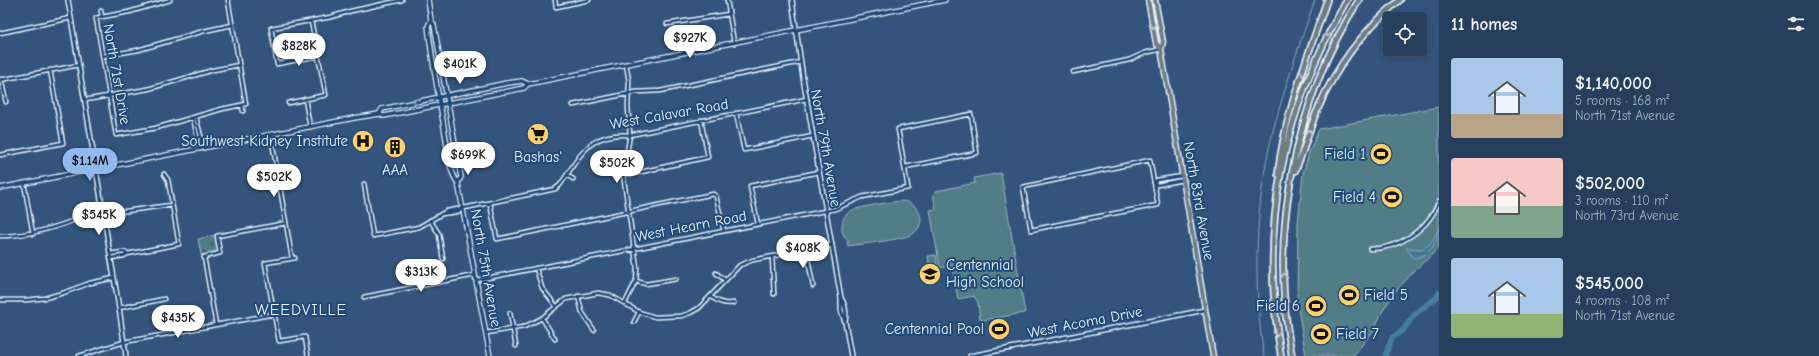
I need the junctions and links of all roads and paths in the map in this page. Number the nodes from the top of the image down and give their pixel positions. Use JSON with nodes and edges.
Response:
{"nodes":[{"id":1,"x":68,"y":0,"type":"edge"},
{"id":2,"x":170,"y":0,"type":"edge"},
{"id":3,"x":228,"y":0,"type":"edge"},
{"id":4,"x":402,"y":0,"type":"edge"},
{"id":5,"x":428,"y":0,"type":"edge"},
{"id":6,"x":555,"y":0,"type":"edge"},
{"id":7,"x":589,"y":0,"type":"edge"},
{"id":8,"x":727,"y":0,"type":"edge"},
{"id":9,"x":792,"y":0,"type":"edge"},
{"id":10,"x":945,"y":0,"type":"edge"},
{"id":11,"x":1148,"y":0,"type":"edge"},
{"id":12,"x":1155,"y":0,"type":"edge"},
{"id":13,"x":1327,"y":0,"type":"edge"},
{"id":14,"x":1347,"y":0,"type":"edge"},
{"id":15,"x":1359,"y":0,"type":"edge"},
{"id":16,"x":1400,"y":0,"type":"edge"},
{"id":17,"x":933,"y":1,"type":"edge"},
{"id":18,"x":101,"y":11,"type":"dead end"},
{"id":19,"x":729,"y":14,"type":"junction"},
{"id":20,"x":102,"y":17,"type":"junction"},
{"id":21,"x":71,"y":18,"type":"junction"},
{"id":22,"x":431,"y":20,"type":"junction"},
{"id":23,"x":311,"y":21,"type":"junction"},
{"id":24,"x":667,"y":24,"type":"dead end"},
{"id":25,"x":232,"y":25,"type":"junction"},
{"id":26,"x":797,"y":30,"type":"junction"},
{"id":27,"x":0,"y":32,"type":"edge"},
{"id":28,"x":734,"y":43,"type":"junction"},
{"id":29,"x":1161,"y":49,"type":"junction"},
{"id":30,"x":103,"y":56,"type":"junction"},
{"id":31,"x":318,"y":56,"type":"junction"},
{"id":32,"x":801,"y":62,"type":"junction"},
{"id":33,"x":626,"y":64,"type":"junction"},
{"id":34,"x":79,"y":65,"type":"junction"},
{"id":35,"x":239,"y":65,"type":"junction"},
{"id":36,"x":50,"y":70,"type":"junction"},
{"id":37,"x":1073,"y":72,"type":"dead end"},
{"id":38,"x":1,"y":80,"type":"edge"},
{"id":39,"x":528,"y":84,"type":"junction"},
{"id":40,"x":629,"y":94,"type":"junction"},
{"id":41,"x":110,"y":96,"type":"junction"},
{"id":42,"x":446,"y":96,"type":"junction"},
{"id":43,"x":438,"y":98,"type":"junction"},
{"id":44,"x":305,"y":99,"type":"junction"},
{"id":45,"x":807,"y":99,"type":"junction"},
{"id":46,"x":85,"y":100,"type":"junction"},
{"id":47,"x":6,"y":102,"type":"dead end"},
{"id":48,"x":288,"y":103,"type":"dead end"},
{"id":49,"x":448,"y":104,"type":"junction"},
{"id":50,"x":242,"y":105,"type":"junction"},
{"id":51,"x":573,"y":105,"type":"dead end"},
{"id":52,"x":440,"y":106,"type":"junction"},
{"id":53,"x":243,"y":111,"type":"dead end"},
{"id":54,"x":736,"y":113,"type":"junction"},
{"id":55,"x":379,"y":114,"type":"junction"},
{"id":56,"x":196,"y":117,"type":"junction"},
{"id":57,"x":193,"y":118,"type":"junction"},
{"id":58,"x":702,"y":120,"type":"junction"},
{"id":59,"x":310,"y":127,"type":"junction"},
{"id":60,"x":271,"y":135,"type":"junction"},
{"id":61,"x":630,"y":135,"type":"junction"},
{"id":62,"x":813,"y":136,"type":"junction"},
{"id":63,"x":204,"y":148,"type":"junction"},
{"id":64,"x":200,"y":149,"type":"junction"},
{"id":65,"x":0,"y":155,"type":"edge"},
{"id":66,"x":905,"y":167,"type":"junction"},
{"id":67,"x":96,"y":169,"type":"junction"},
{"id":68,"x":819,"y":172,"type":"junction"},
{"id":69,"x":164,"y":174,"type":"dead end"},
{"id":70,"x":616,"y":174,"type":"dead end"},
{"id":71,"x":623,"y":174,"type":"junction"},
{"id":72,"x":567,"y":175,"type":"junction"},
{"id":73,"x":1183,"y":178,"type":"junction"},
{"id":74,"x":573,"y":179,"type":"dead end"},
{"id":75,"x":1164,"y":179,"type":"junction"},
{"id":76,"x":1291,"y":182,"type":"junction"},
{"id":77,"x":24,"y":183,"type":"junction"},
{"id":78,"x":1154,"y":183,"type":"junction"},
{"id":79,"x":1165,"y":183,"type":"junction"},
{"id":80,"x":364,"y":184,"type":"dead end"},
{"id":81,"x":458,"y":184,"type":"junction"},
{"id":82,"x":0,"y":188,"type":"edge"},
{"id":83,"x":1276,"y":197,"type":"junction"},
{"id":84,"x":1439,"y":201,"type":"edge"},
{"id":85,"x":490,"y":203,"type":"junction"},
{"id":86,"x":172,"y":205,"type":"junction"},
{"id":87,"x":463,"y":209,"type":"junction"},
{"id":88,"x":826,"y":210,"type":"junction"},
{"id":89,"x":628,"y":211,"type":"junction"},
{"id":90,"x":112,"y":213,"type":"junction"},
{"id":91,"x":119,"y":214,"type":"junction"},
{"id":92,"x":104,"y":216,"type":"junction"},
{"id":93,"x":113,"y":217,"type":"junction"},
{"id":94,"x":430,"y":220,"type":"junction"},
{"id":95,"x":72,"y":222,"type":"dead end"},
{"id":96,"x":286,"y":223,"type":"junction"},
{"id":97,"x":758,"y":224,"type":"junction"},
{"id":98,"x":724,"y":231,"type":"junction"},
{"id":99,"x":33,"y":234,"type":"junction"},
{"id":100,"x":0,"y":236,"type":"edge"},
{"id":101,"x":832,"y":244,"type":"junction"},
{"id":102,"x":634,"y":249,"type":"junction"},
{"id":103,"x":806,"y":249,"type":"junction"},
{"id":104,"x":1370,"y":249,"type":"dead end"},
{"id":105,"x":119,"y":253,"type":"junction"},
{"id":106,"x":127,"y":254,"type":"junction"},
{"id":107,"x":110,"y":256,"type":"junction"},
{"id":108,"x":120,"y":257,"type":"junction"},
{"id":109,"x":772,"y":257,"type":"junction"},
{"id":110,"x":443,"y":259,"type":"dead end"},
{"id":111,"x":536,"y":268,"type":"junction"},
{"id":112,"x":716,"y":273,"type":"dead end"},
{"id":113,"x":476,"y":275,"type":"junction"},
{"id":114,"x":114,"y":278,"type":"junction"},
{"id":115,"x":676,"y":279,"type":"dead end"},
{"id":116,"x":477,"y":280,"type":"junction"},
{"id":117,"x":725,"y":280,"type":"junction"},
{"id":118,"x":636,"y":281,"type":"junction"},
{"id":119,"x":813,"y":286,"type":"dead end"},
{"id":120,"x":774,"y":294,"type":"dead end"},
{"id":121,"x":578,"y":296,"type":"junction"},
{"id":122,"x":364,"y":297,"type":"dead end"},
{"id":123,"x":711,"y":297,"type":"junction"},
{"id":124,"x":164,"y":299,"type":"dead end"},
{"id":125,"x":0,"y":300,"type":"edge"},
{"id":126,"x":734,"y":302,"type":"dead end"},
{"id":127,"x":625,"y":304,"type":"junction"},
{"id":128,"x":556,"y":306,"type":"junction"},
{"id":129,"x":119,"y":308,"type":"junction"},
{"id":130,"x":1205,"y":310,"type":"junction"},
{"id":131,"x":639,"y":312,"type":"junction"},
{"id":132,"x":510,"y":313,"type":"dead end"},
{"id":133,"x":274,"y":314,"type":"junction"},
{"id":134,"x":542,"y":318,"type":"junction"},
{"id":135,"x":634,"y":322,"type":"dead end"},
{"id":136,"x":216,"y":325,"type":"junction"},
{"id":137,"x":512,"y":329,"type":"junction"},
{"id":138,"x":594,"y":330,"type":"dead end"},
{"id":139,"x":486,"y":333,"type":"junction"},
{"id":140,"x":555,"y":338,"type":"dead end"},
{"id":141,"x":124,"y":342,"type":"junction"},
{"id":142,"x":516,"y":346,"type":"dead end"},
{"id":143,"x":79,"y":356,"type":"edge"},
{"id":144,"x":126,"y":356,"type":"edge"},
{"id":145,"x":308,"y":356,"type":"edge"},
{"id":146,"x":490,"y":356,"type":"edge"},
{"id":147,"x":851,"y":356,"type":"edge"},
{"id":148,"x":970,"y":356,"type":"edge"},
{"id":149,"x":1213,"y":356,"type":"edge"},
{"id":150,"x":1280,"y":356,"type":"edge"},
{"id":151,"x":1292,"y":356,"type":"edge"}],
"edges":[{"from":1,"to":21,"type":"street"},
{"from":2,"to":20,"type":"street"},
{"from":3,"to":25,"type":"street"},
{"from":4,"to":23,"type":"street"},
{"from":5,"to":22,"type":"main road","name":"North 75th Avenue"},
{"from":6,"to":7,"type":"street"},
{"from":8,"to":19,"type":"street"},
{"from":9,"to":26,"type":"street","name":"North 79th Avenue"},
{"from":10,"to":17,"type":"main road"},
{"from":11,"to":29,"type":"main road","name":"North 83rd Avenue","one_way":true},
{"from":12,"to":29,"type":"main road","name":"North 83rd Avenue"},
{"from":13,"to":83,"type":"highway","one_way":true},
{"from":14,"to":83,"type":"highway","one_way":true},
{"from":15,"to":76,"type":"highway"},
{"from":76,"to":16,"type":"highway","one_way":true},
{"from":17,"to":26,"type":"main road"},
{"from":18,"to":20,"type":"street"},
{"from":19,"to":24,"type":"street"},
{"from":19,"to":28,"type":"street"},
{"from":20,"to":30,"type":"street","name":"North 71st Drive"},
{"from":21,"to":27,"type":"street"},
{"from":21,"to":34,"type":"street"},
{"from":22,"to":42,"type":"main road","name":"North 75th Avenue"},
{"from":22,"to":43,"type":"main road","name":"North 75th Avenue"},
{"from":23,"to":31,"type":"street"},
{"from":23,"to":31,"type":"street"},
{"from":25,"to":30,"type":"street"},
{"from":25,"to":35,"type":"street"},
{"from":26,"to":28,"type":"main road"},
{"from":26,"to":32,"type":"street","name":"North 79th Avenue"},
{"from":28,"to":33,"type":"main road"},
{"from":29,"to":37,"type":"street"},
{"from":29,"to":73,"type":"main road","name":"North 83rd Avenue"},
{"from":30,"to":41,"type":"street","name":"North 71st Drive"},
{"from":31,"to":44,"type":"street"},
{"from":32,"to":40,"type":"street"},
{"from":32,"to":45,"type":"street","name":"North 79th Avenue"},
{"from":33,"to":39,"type":"main road"},
{"from":33,"to":40,"type":"street"},
{"from":34,"to":36,"type":"street"},
{"from":34,"to":46,"type":"street"},
{"from":35,"to":41,"type":"street"},
{"from":35,"to":50,"type":"street"},
{"from":36,"to":38,"type":"street"},
{"from":36,"to":65,"type":"street"},
{"from":38,"to":47,"type":"street"},
{"from":39,"to":42,"type":"main road"},
{"from":39,"to":49,"type":"main road"},
{"from":40,"to":51,"type":"street"},
{"from":40,"to":61,"type":"street"},
{"from":41,"to":46,"type":"street"},
{"from":41,"to":57,"type":"street","name":"North 71st Drive"},
{"from":42,"to":43,"type":"main road"},
{"from":42,"to":49,"type":"main road","name":"North 75th Avenue"},
{"from":43,"to":52,"type":"main road","name":"North 75th Avenue"},
{"from":43,"to":55,"type":"main road","one_way":true},
{"from":44,"to":48,"type":"street"},
{"from":44,"to":59,"type":"street"},
{"from":45,"to":54,"type":"street","name":"West Calavar Road"},
{"from":45,"to":62,"type":"street","name":"North 79th Avenue"},
{"from":46,"to":67,"type":"street"},
{"from":49,"to":52,"type":"main road"},
{"from":49,"to":81,"type":"main road","name":"North 75th Avenue"},
{"from":50,"to":53,"type":"street"},
{"from":50,"to":56,"type":"street"},
{"from":52,"to":55,"type":"main road"},
{"from":52,"to":81,"type":"main road","name":"North 75th Avenue"},
{"from":54,"to":58,"type":"street","name":"West Calavar Road"},
{"from":54,"to":62,"type":"street"},
{"from":55,"to":59,"type":"main road"},
{"from":56,"to":57,"type":"street"},
{"from":56,"to":63,"type":"street"},
{"from":57,"to":64,"type":"street"},
{"from":58,"to":61,"type":"street","name":"West Calavar Road"},
{"from":58,"to":71,"type":"street"},
{"from":59,"to":60,"type":"main road"},
{"from":60,"to":63,"type":"main road"},
{"from":60,"to":96,"type":"street"},
{"from":61,"to":71,"type":"street"},
{"from":61,"to":72,"type":"street","name":"West Calavar Road"},
{"from":62,"to":68,"type":"street","name":"North 79th Avenue"},
{"from":63,"to":64,"type":"main road"},
{"from":64,"to":67,"type":"main road"},
{"from":66,"to":66,"type":"street"},
{"from":66,"to":88,"type":"street","name":"West Hearn Road"},
{"from":67,"to":77,"type":"main road"},
{"from":67,"to":92,"type":"street"},
{"from":68,"to":88,"type":"street","name":"North 79th Avenue"},
{"from":68,"to":97,"type":"street"},
{"from":69,"to":86,"type":"street"},
{"from":70,"to":71,"type":"street"},
{"from":71,"to":89,"type":"street"},
{"from":72,"to":74,"type":"street"},
{"from":72,"to":85,"type":"street","name":"West Calavar Road"},
{"from":73,"to":75,"type":"street"},
{"from":73,"to":79,"type":"street"},
{"from":73,"to":130,"type":"main road","name":"North 83rd Avenue"},
{"from":75,"to":78,"type":"street"},
{"from":75,"to":79,"type":"street"},
{"from":151,"to":76,"type":"highway","one_way":true},
{"from":77,"to":82,"type":"main road"},
{"from":77,"to":99,"type":"street"},
{"from":78,"to":78,"type":"street"},
{"from":78,"to":79,"type":"street"},
{"from":80,"to":94,"type":"street","name":"West Calavar Road"},
{"from":81,"to":87,"type":"main road","name":"North 75th Avenue"},
{"from":83,"to":150,"type":"highway","one_way":true},
{"from":84,"to":104,"type":"street"},
{"from":85,"to":87,"type":"street","name":"West Calavar Road"},
{"from":85,"to":89,"type":"street"},
{"from":86,"to":91,"type":"street"},
{"from":86,"to":106,"type":"street"},
{"from":87,"to":94,"type":"street","name":"West Calavar Road"},
{"from":87,"to":113,"type":"main road","name":"North 75th Avenue"},
{"from":88,"to":97,"type":"street","name":"West Hearn Road"},
{"from":88,"to":101,"type":"street","name":"North 79th Avenue"},
{"from":89,"to":98,"type":"street"},
{"from":89,"to":102,"type":"street"},
{"from":90,"to":91,"type":"street"},
{"from":90,"to":92,"type":"street"},
{"from":90,"to":93,"type":"street"},
{"from":91,"to":93,"type":"street"},
{"from":92,"to":93,"type":"street"},
{"from":92,"to":107,"type":"street"},
{"from":94,"to":110,"type":"street"},
{"from":95,"to":99,"type":"street"},
{"from":96,"to":133,"type":"street"},
{"from":96,"to":136,"type":"street"},
{"from":97,"to":98,"type":"street","name":"West Hearn Road"},
{"from":98,"to":102,"type":"street","name":"West Hearn Road"},
{"from":99,"to":100,"type":"street"},
{"from":101,"to":103,"type":"street"},
{"from":101,"to":147,"type":"street","name":"North 79th Avenue"},
{"from":102,"to":111,"type":"street","name":"West Hearn Road"},
{"from":102,"to":118,"type":"street"},
{"from":103,"to":109,"type":"street"},
{"from":103,"to":119,"type":"street"},
{"from":105,"to":106,"type":"street"},
{"from":105,"to":107,"type":"street"},
{"from":105,"to":108,"type":"street"},
{"from":106,"to":108,"type":"street"},
{"from":107,"to":108,"type":"street"},
{"from":107,"to":114,"type":"street"},
{"from":109,"to":117,"type":"street"},
{"from":109,"to":120,"type":"street"},
{"from":111,"to":116,"type":"street","name":"West Hearn Road"},
{"from":111,"to":128,"type":"street"},
{"from":112,"to":117,"type":"street"},
{"from":113,"to":116,"type":"main road","name":"North 75th Avenue"},
{"from":113,"to":122,"type":"street"},
{"from":114,"to":125,"type":"street"},
{"from":114,"to":129,"type":"street"},
{"from":115,"to":118,"type":"street"},
{"from":116,"to":139,"type":"main road","name":"North 75th Avenue"},
{"from":117,"to":123,"type":"street"},
{"from":118,"to":127,"type":"street"},
{"from":121,"to":127,"type":"street"},
{"from":121,"to":128,"type":"street"},
{"from":121,"to":138,"type":"street"},
{"from":123,"to":126,"type":"street"},
{"from":123,"to":131,"type":"street"},
{"from":124,"to":129,"type":"street"},
{"from":127,"to":131,"type":"street"},
{"from":128,"to":134,"type":"street"},
{"from":129,"to":141,"type":"street"},
{"from":130,"to":148,"type":"street","name":"West Acoma Drive"},
{"from":130,"to":149,"type":"main road","name":"North 83rd Avenue"},
{"from":131,"to":135,"type":"street"},
{"from":132,"to":137,"type":"street"},
{"from":133,"to":136,"type":"street"},
{"from":133,"to":145,"type":"street"},
{"from":134,"to":137,"type":"street"},
{"from":134,"to":140,"type":"street"},
{"from":136,"to":141,"type":"street"},
{"from":137,"to":139,"type":"street"},
{"from":137,"to":142,"type":"street"},
{"from":139,"to":146,"type":"main road","name":"North 75th Avenue"},
{"from":141,"to":143,"type":"street"},
{"from":141,"to":144,"type":"street"}]}
